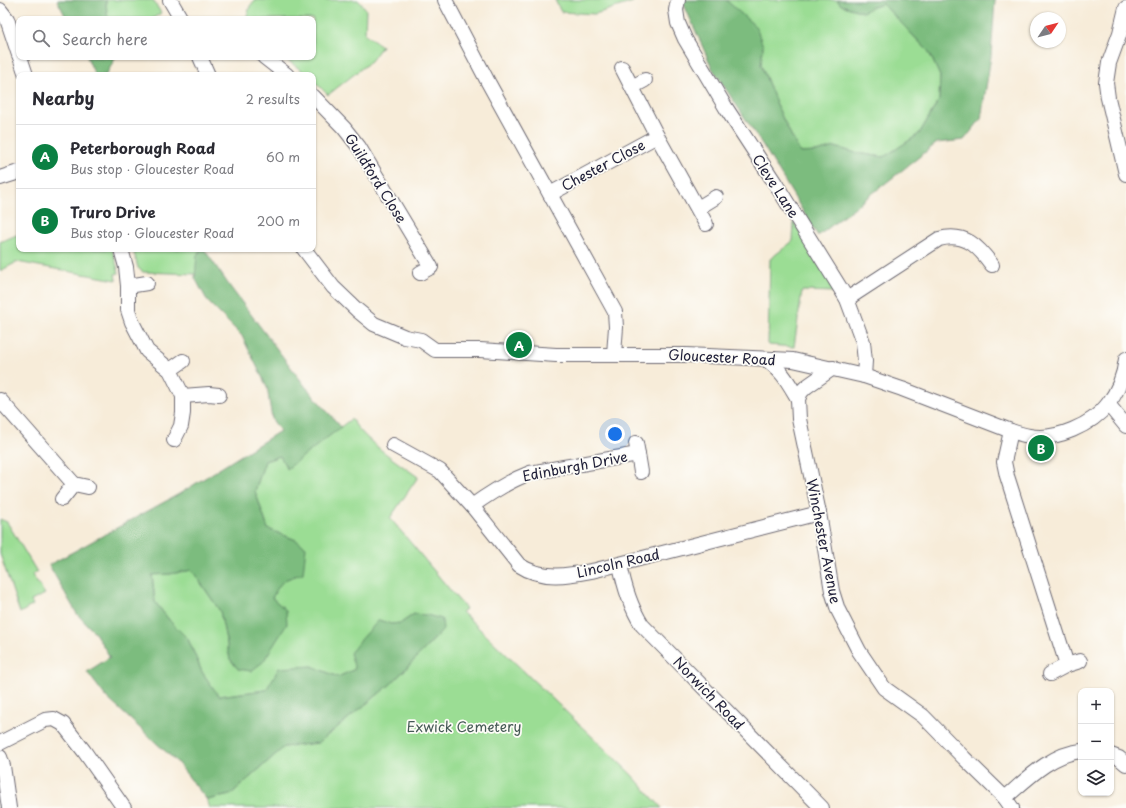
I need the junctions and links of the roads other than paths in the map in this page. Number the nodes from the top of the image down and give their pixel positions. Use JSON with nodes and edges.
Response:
{"nodes":[{"id":1,"x":170,"y":0,"type":"edge"},
{"id":2,"x":445,"y":0,"type":"edge"},
{"id":3,"x":678,"y":0,"type":"edge"},
{"id":4,"x":1126,"y":8,"type":"edge"},
{"id":5,"x":0,"y":10,"type":"edge"},
{"id":6,"x":179,"y":16,"type":"edge"},
{"id":7,"x":1123,"y":34,"type":"edge"},
{"id":8,"x":16,"y":47,"type":"edge"},
{"id":9,"x":20,"y":60,"type":"edge"},
{"id":10,"x":201,"y":60,"type":"edge"},
{"id":11,"x":268,"y":60,"type":"edge"},
{"id":12,"x":622,"y":68,"type":"dead end"},
{"id":13,"x":25,"y":72,"type":"edge"},
{"id":14,"x":207,"y":72,"type":"edge"},
{"id":15,"x":283,"y":72,"type":"edge"},
{"id":16,"x":644,"y":80,"type":"dead end"},
{"id":17,"x":632,"y":87,"type":"junction"},
{"id":18,"x":316,"y":99,"type":"edge"},
{"id":19,"x":657,"y":136,"type":"junction"},
{"id":20,"x":16,"y":173,"type":"edge"},
{"id":21,"x":1126,"y":174,"type":"edge"},
{"id":22,"x":0,"y":178,"type":"edge"},
{"id":23,"x":550,"y":194,"type":"junction"},
{"id":24,"x":716,"y":197,"type":"dead end"},
{"id":25,"x":698,"y":208,"type":"junction"},
{"id":26,"x":706,"y":224,"type":"dead end"},
{"id":27,"x":122,"y":252,"type":"edge"},
{"id":28,"x":306,"y":252,"type":"edge"},
{"id":29,"x":992,"y":265,"type":"dead end"},
{"id":30,"x":431,"y":268,"type":"dead end"},
{"id":31,"x":147,"y":283,"type":"dead end"},
{"id":32,"x":128,"y":286,"type":"junction"},
{"id":33,"x":847,"y":299,"type":"junction"},
{"id":34,"x":614,"y":354,"type":"junction"},
{"id":35,"x":765,"y":359,"type":"junction"},
{"id":36,"x":1126,"y":359,"type":"edge"},
{"id":37,"x":183,"y":361,"type":"dead end"},
{"id":38,"x":833,"y":368,"type":"junction"},
{"id":39,"x":170,"y":370,"type":"junction"},
{"id":40,"x":864,"y":376,"type":"junction"},
{"id":41,"x":219,"y":395,"type":"dead end"},
{"id":42,"x":183,"y":396,"type":"junction"},
{"id":43,"x":798,"y":399,"type":"junction"},
{"id":44,"x":0,"y":400,"type":"edge"},
{"id":45,"x":1108,"y":404,"type":"junction"},
{"id":46,"x":1126,"y":426,"type":"edge"},
{"id":47,"x":1011,"y":431,"type":"junction"},
{"id":48,"x":174,"y":440,"type":"dead end"},
{"id":49,"x":393,"y":445,"type":"dead end"},
{"id":50,"x":641,"y":472,"type":"dead end"},
{"id":51,"x":74,"y":484,"type":"junction"},
{"id":52,"x":88,"y":488,"type":"dead end"},
{"id":53,"x":62,"y":499,"type":"dead end"},
{"id":54,"x":472,"y":506,"type":"junction"},
{"id":55,"x":819,"y":513,"type":"junction"},
{"id":56,"x":620,"y":564,"type":"junction"},
{"id":57,"x":1050,"y":674,"type":"dead end"},
{"id":58,"x":0,"y":743,"type":"edge"},
{"id":59,"x":1078,"y":752,"type":"edge"},
{"id":60,"x":1114,"y":756,"type":"edge"},
{"id":61,"x":0,"y":757,"type":"edge"},
{"id":62,"x":1126,"y":764,"type":"edge"},
{"id":63,"x":1008,"y":803,"type":"edge"},
{"id":64,"x":9,"y":808,"type":"edge"},
{"id":65,"x":124,"y":808,"type":"edge"},
{"id":66,"x":822,"y":808,"type":"edge"}],
"edges":[{"from":1,"to":6,"type":"street"},
{"from":2,"to":23,"type":"street"},
{"from":3,"to":33,"type":"street","name":"Cleve Lane"},
{"from":4,"to":7,"type":"street"},
{"from":5,"to":8,"type":"street"},
{"from":7,"to":21,"type":"street"},
{"from":9,"to":13,"type":"street"},
{"from":10,"to":14,"type":"street"},
{"from":11,"to":15,"type":"street"},
{"from":12,"to":17,"type":"street","name":"Chester Close"},
{"from":16,"to":17,"type":"street"},
{"from":17,"to":19,"type":"street","name":"Chester Close"},
{"from":18,"to":30,"type":"street","name":"Guildford Close"},
{"from":19,"to":23,"type":"street","name":"Chester Close"},
{"from":19,"to":25,"type":"street","name":"Chester Close"},
{"from":20,"to":22,"type":"street"},
{"from":23,"to":34,"type":"street"},
{"from":24,"to":25,"type":"street"},
{"from":25,"to":26,"type":"street","name":"Chester Close"},
{"from":27,"to":32,"type":"street"},
{"from":28,"to":34,"type":"street","name":"Gloucester Road"},
{"from":29,"to":33,"type":"street"},
{"from":31,"to":32,"type":"street"},
{"from":32,"to":39,"type":"street"},
{"from":33,"to":40,"type":"street","name":"Cleve Lane"},
{"from":34,"to":35,"type":"street","name":"Gloucester Road"},
{"from":35,"to":38,"type":"street","name":"Gloucester Road"},
{"from":35,"to":43,"type":"street","name":"Winchester Avenue"},
{"from":36,"to":45,"type":"street","name":"Gloucester Road"},
{"from":37,"to":39,"type":"street"},
{"from":38,"to":40,"type":"street","name":"Gloucester Road"},
{"from":38,"to":43,"type":"street"},
{"from":39,"to":42,"type":"street"},
{"from":40,"to":47,"type":"street","name":"Gloucester Road"},
{"from":41,"to":42,"type":"street"},
{"from":42,"to":48,"type":"street"},
{"from":43,"to":55,"type":"street","name":"Winchester Avenue"},
{"from":44,"to":51,"type":"street"},
{"from":45,"to":46,"type":"street"},
{"from":45,"to":47,"type":"street","name":"Gloucester Road"},
{"from":47,"to":57,"type":"street"},
{"from":49,"to":54,"type":"street","name":"Lincoln Road"},
{"from":50,"to":54,"type":"street","name":"Edinburgh Drive"},
{"from":51,"to":52,"type":"street"},
{"from":51,"to":53,"type":"street"},
{"from":54,"to":56,"type":"street","name":"Lincoln Road"},
{"from":55,"to":56,"type":"street","name":"Lincoln Road"},
{"from":55,"to":63,"type":"street","name":"Winchester Avenue"},
{"from":56,"to":66,"type":"street","name":"Norwich Road"},
{"from":58,"to":65,"type":"street"},
{"from":59,"to":63,"type":"street"},
{"from":60,"to":62,"type":"street"},
{"from":61,"to":64,"type":"street"}]}
